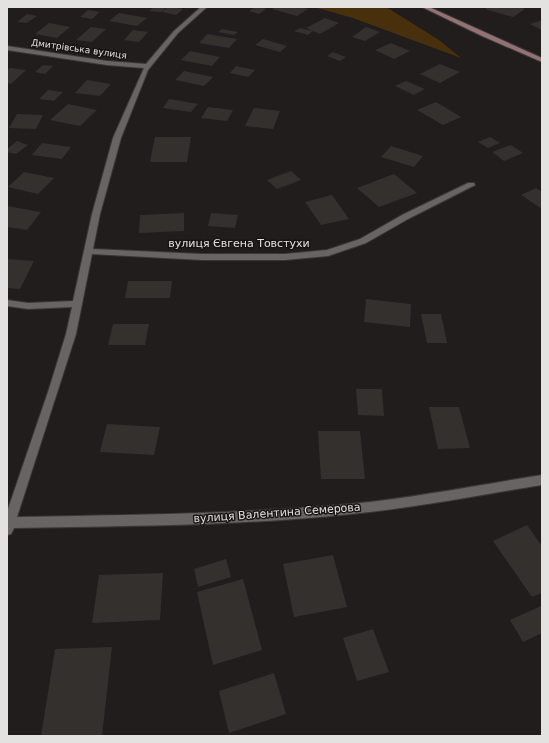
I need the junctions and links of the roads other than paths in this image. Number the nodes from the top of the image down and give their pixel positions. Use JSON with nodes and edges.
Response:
{"nodes":[{"id":1,"x":204,"y":7,"type":"edge"},
{"id":2,"x":425,"y":7,"type":"edge"},
{"id":3,"x":7,"y":48,"type":"edge"},
{"id":4,"x":542,"y":60,"type":"edge"},
{"id":5,"x":148,"y":66,"type":"junction"},
{"id":6,"x":471,"y":185,"type":"dead end"},
{"id":7,"x":88,"y":251,"type":"junction"},
{"id":8,"x":7,"y":303,"type":"edge"},
{"id":9,"x":76,"y":304,"type":"junction"},
{"id":10,"x":542,"y":480,"type":"edge"},
{"id":11,"x":8,"y":526,"type":"edge"}],
"edges":[{"from":1,"to":5,"type":"street"},
{"from":2,"to":4,"type":"main road"},
{"from":3,"to":5,"type":"street","name":"Дмитрівська вулиця"},
{"from":5,"to":7,"type":"street"},
{"from":6,"to":7,"type":"street","name":"вулиця Євгена Товстухи"},
{"from":7,"to":9,"type":"street"},
{"from":8,"to":9,"type":"street"},
{"from":9,"to":11,"type":"street"},
{"from":10,"to":11,"type":"street","name":"вулиця Валентина Семерова"}]}
